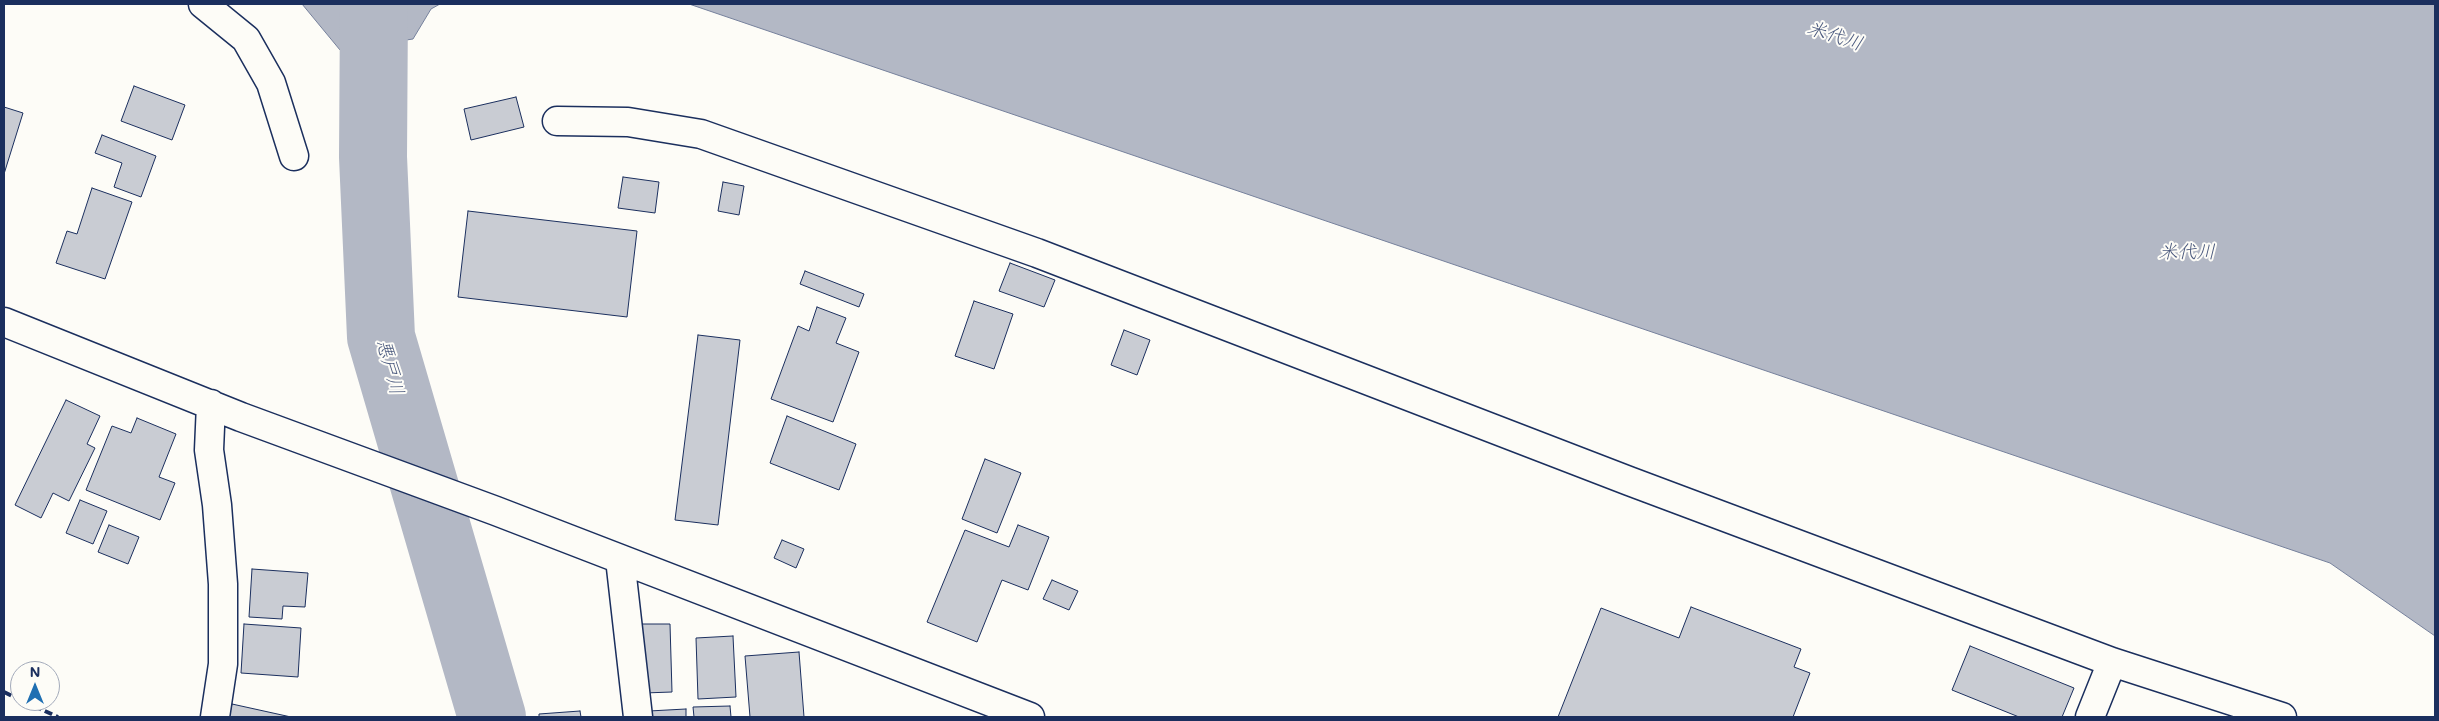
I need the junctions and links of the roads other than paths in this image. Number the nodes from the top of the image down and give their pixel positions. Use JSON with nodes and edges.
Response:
{"nodes":[{"id":1,"x":203,"y":4,"type":"edge"},
{"id":2,"x":556,"y":121,"type":"dead end"},
{"id":3,"x":294,"y":156,"type":"dead end"},
{"id":4,"x":4,"y":322,"type":"edge"},
{"id":5,"x":211,"y":404,"type":"junction"},
{"id":6,"x":620,"y":559,"type":"junction"},
{"id":7,"x":2112,"y":662,"type":"junction"},
{"id":8,"x":215,"y":717,"type":"edge"},
{"id":9,"x":638,"y":717,"type":"edge"},
{"id":10,"x":1030,"y":717,"type":"edge"},
{"id":11,"x":2090,"y":717,"type":"edge"},
{"id":12,"x":2282,"y":717,"type":"edge"}],
"edges":[{"from":1,"to":3,"type":"street"},
{"from":2,"to":7,"type":"street"},
{"from":4,"to":5,"type":"street"},
{"from":5,"to":6,"type":"street"},
{"from":5,"to":8,"type":"street"},
{"from":6,"to":9,"type":"street"},
{"from":6,"to":10,"type":"street"},
{"from":7,"to":11,"type":"street"},
{"from":7,"to":12,"type":"street"}]}
